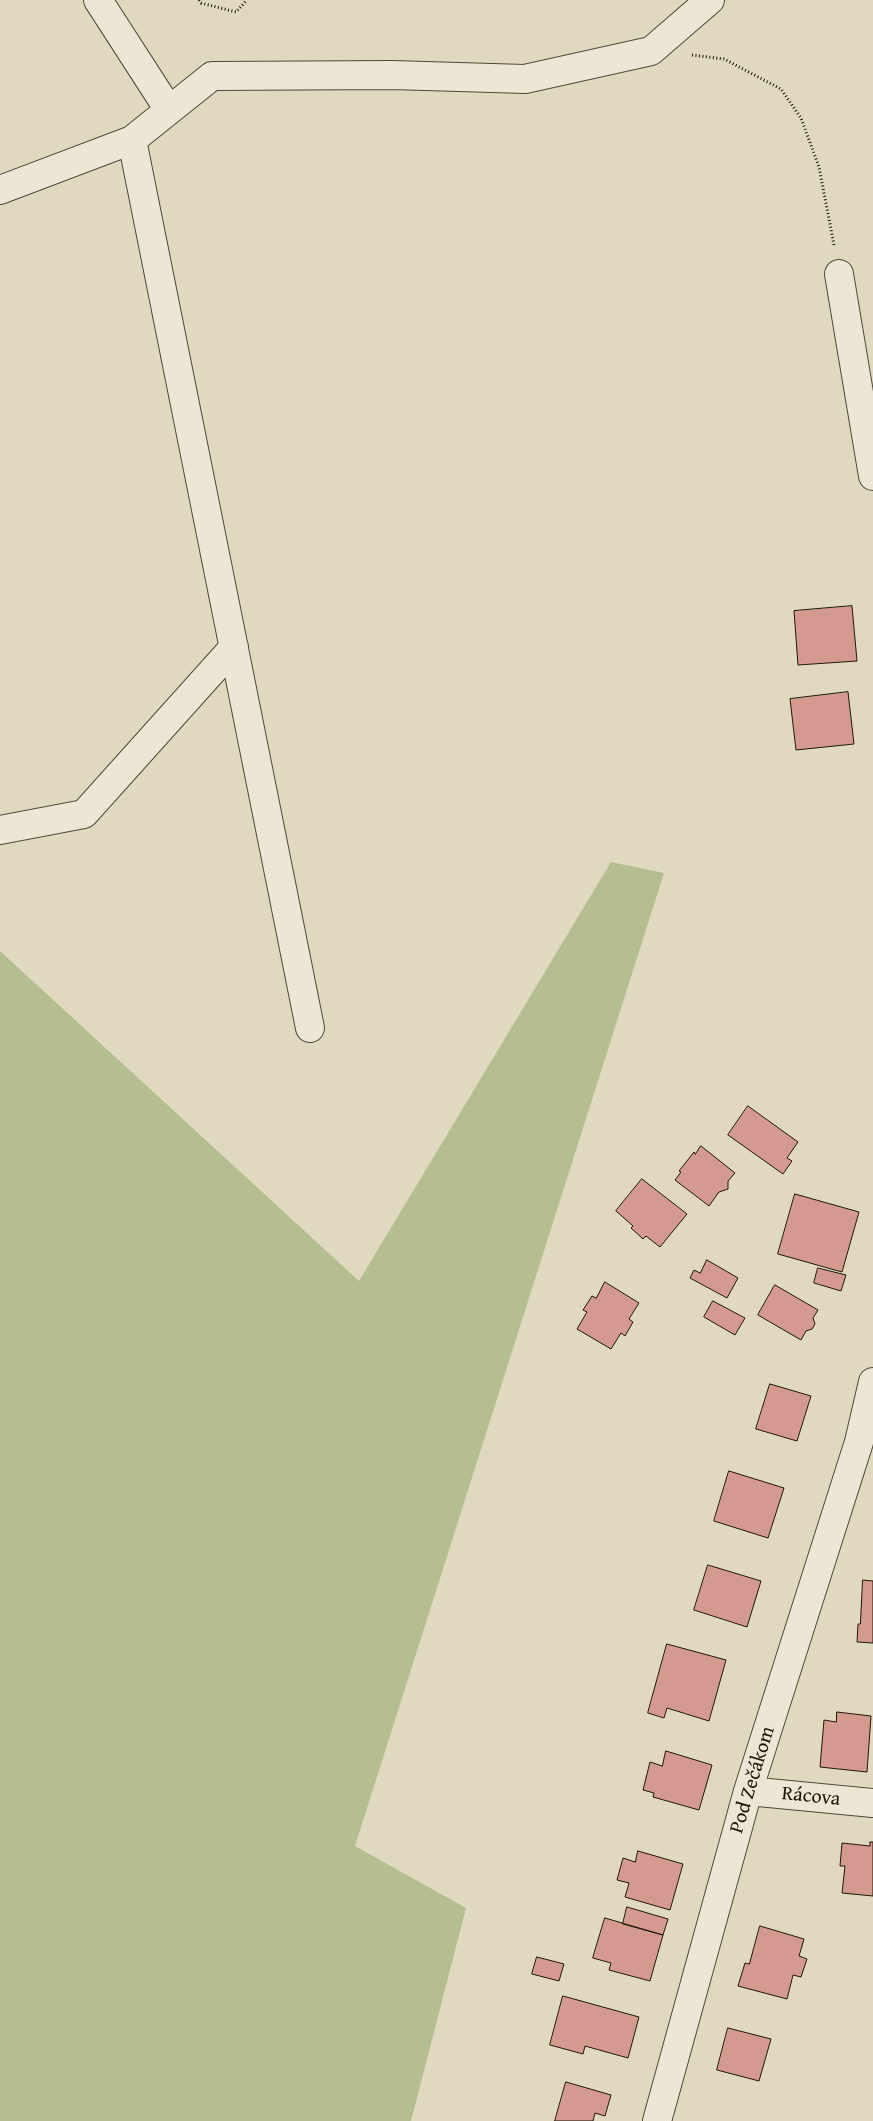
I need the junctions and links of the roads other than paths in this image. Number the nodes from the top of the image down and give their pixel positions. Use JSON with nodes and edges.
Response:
{"nodes":[{"id":1,"x":98,"y":0,"type":"edge"},
{"id":2,"x":710,"y":0,"type":"edge"},
{"id":3,"x":169,"y":110,"type":"junction"},
{"id":4,"x":132,"y":140,"type":"junction"},
{"id":5,"x":0,"y":190,"type":"edge"},
{"id":6,"x":839,"y":274,"type":"road end"},
{"id":7,"x":873,"y":476,"type":"edge"},
{"id":8,"x":234,"y":647,"type":"junction"},
{"id":9,"x":0,"y":830,"type":"edge"},
{"id":10,"x":310,"y":1028,"type":"dead end"},
{"id":11,"x":873,"y":1382,"type":"edge"},
{"id":12,"x":866,"y":1441,"type":"edge"},
{"id":13,"x":748,"y":1791,"type":"junction"},
{"id":14,"x":873,"y":1803,"type":"edge"},
{"id":15,"x":657,"y":2121,"type":"edge"}],
"edges":[{"from":1,"to":3,"type":"street"},
{"from":2,"to":3,"type":"street"},
{"from":3,"to":4,"type":"street"},
{"from":4,"to":5,"type":"street"},
{"from":4,"to":8,"type":"street"},
{"from":6,"to":7,"type":"street"},
{"from":8,"to":9,"type":"street"},
{"from":8,"to":10,"type":"street"},
{"from":11,"to":12,"type":"street","name":"Pod Zečákom"},
{"from":12,"to":13,"type":"street","name":"Pod Zečákom"},
{"from":13,"to":14,"type":"street","name":"Rácova"},
{"from":13,"to":15,"type":"street","name":"Pod Zečákom"}]}
